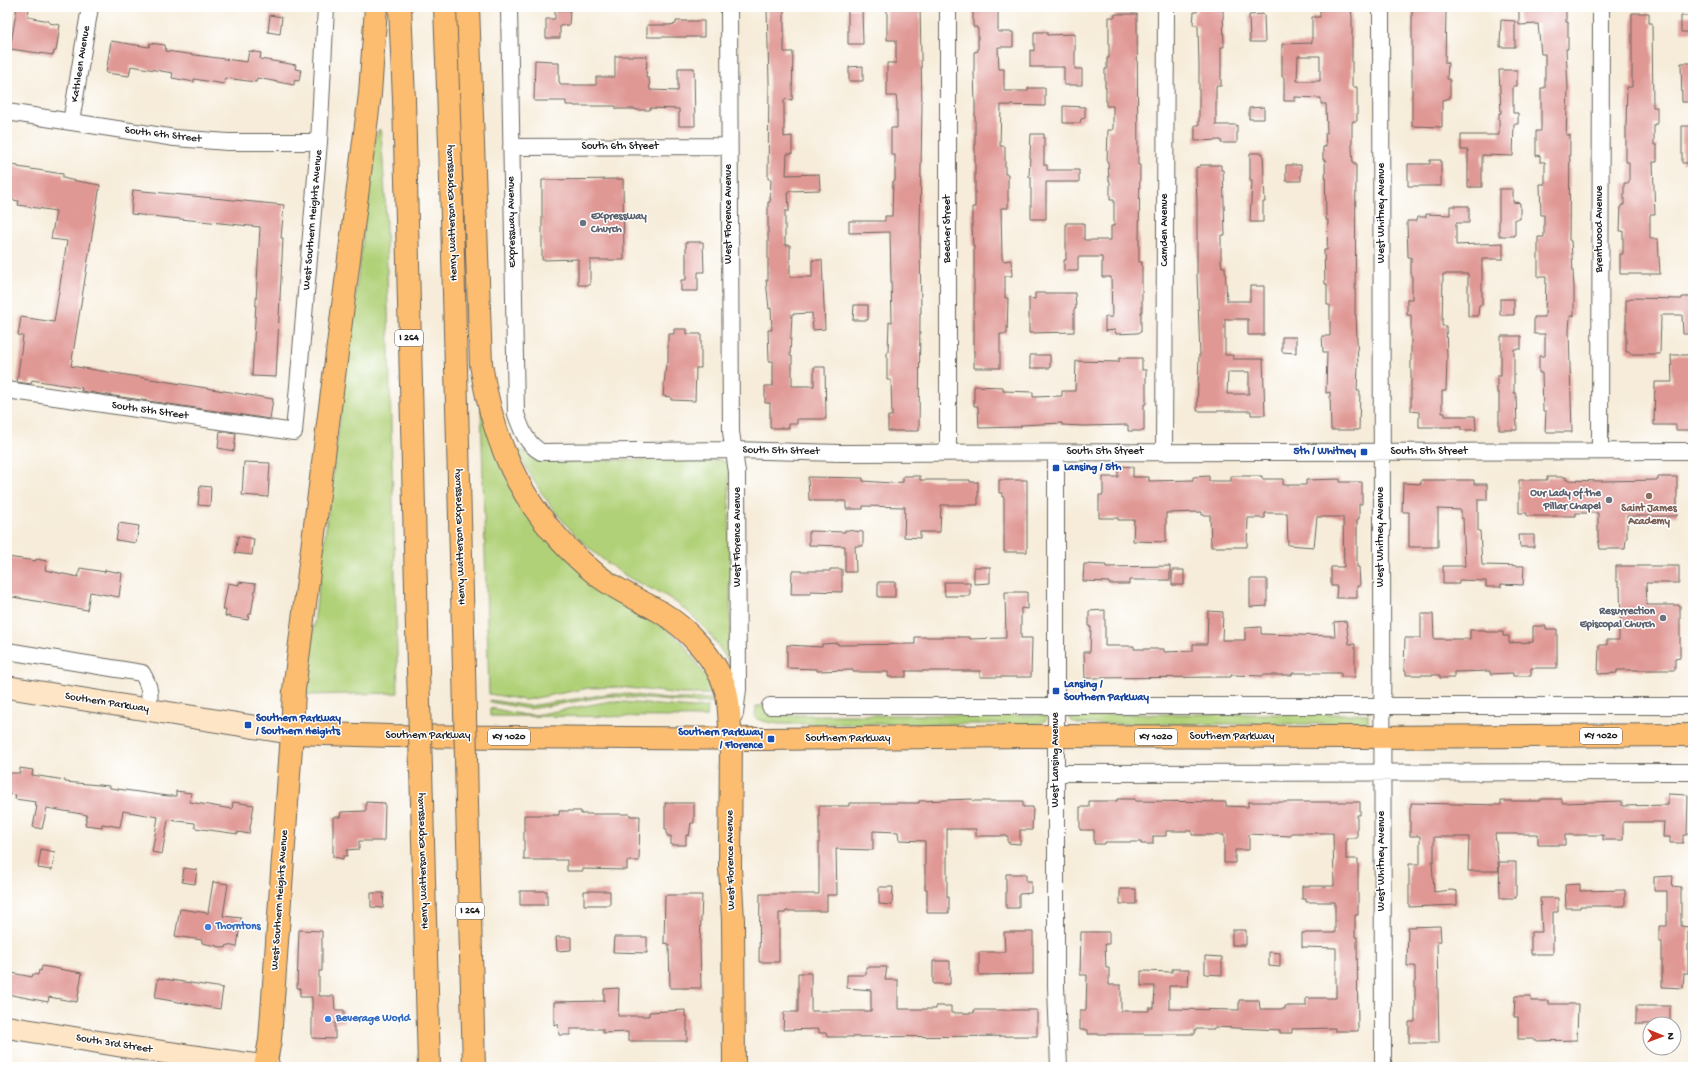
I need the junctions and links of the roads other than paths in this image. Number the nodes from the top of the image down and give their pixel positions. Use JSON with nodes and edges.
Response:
{"nodes":[{"id":1,"x":90,"y":7,"type":"edge"},
{"id":2,"x":326,"y":7,"type":"edge"},
{"id":3,"x":376,"y":7,"type":"edge"},
{"id":4,"x":400,"y":7,"type":"edge"},
{"id":5,"x":445,"y":7,"type":"edge"},
{"id":6,"x":468,"y":7,"type":"edge"},
{"id":7,"x":509,"y":7,"type":"edge"},
{"id":8,"x":729,"y":7,"type":"edge"},
{"id":9,"x":948,"y":7,"type":"edge"},
{"id":10,"x":1166,"y":7,"type":"edge"},
{"id":11,"x":1381,"y":7,"type":"edge"},
{"id":12,"x":1601,"y":7,"type":"edge"},
{"id":13,"x":7,"y":112,"type":"edge"},
{"id":14,"x":72,"y":122,"type":"junction"},
{"id":15,"x":320,"y":142,"type":"junction"},
{"id":16,"x":511,"y":146,"type":"junction"},
{"id":17,"x":729,"y":146,"type":"junction"},
{"id":18,"x":7,"y":390,"type":"edge"},
{"id":19,"x":294,"y":432,"type":"joint"},
{"id":20,"x":523,"y":436,"type":"joint"},
{"id":21,"x":734,"y":450,"type":"junction"},
{"id":22,"x":1600,"y":450,"type":"junction"},
{"id":23,"x":1693,"y":451,"type":"edge"},
{"id":24,"x":948,"y":452,"type":"junction"},
{"id":25,"x":1056,"y":452,"type":"junction"},
{"id":26,"x":1164,"y":452,"type":"junction"},
{"id":27,"x":1381,"y":452,"type":"junction"},
{"id":28,"x":7,"y":651,"type":"edge"},
{"id":29,"x":7,"y":687,"type":"edge"},
{"id":30,"x":770,"y":706,"type":"dead end"},
{"id":31,"x":1693,"y":706,"type":"edge"},
{"id":32,"x":1056,"y":707,"type":"junction"},
{"id":33,"x":1381,"y":707,"type":"junction"},
{"id":34,"x":148,"y":710,"type":"junction"},
{"id":35,"x":292,"y":733,"type":"junction"},
{"id":36,"x":1693,"y":735,"type":"edge"},
{"id":37,"x":1057,"y":736,"type":"junction"},
{"id":38,"x":1382,"y":737,"type":"junction"},
{"id":39,"x":731,"y":739,"type":"junction"},
{"id":40,"x":1693,"y":772,"type":"edge"},
{"id":41,"x":1056,"y":773,"type":"junction"},
{"id":42,"x":1383,"y":774,"type":"junction"},
{"id":43,"x":7,"y":1026,"type":"edge"},
{"id":44,"x":265,"y":1067,"type":"edge"},
{"id":45,"x":269,"y":1067,"type":"edge"},
{"id":46,"x":429,"y":1067,"type":"edge"},
{"id":47,"x":474,"y":1067,"type":"edge"},
{"id":48,"x":734,"y":1067,"type":"edge"},
{"id":49,"x":1058,"y":1067,"type":"edge"},
{"id":50,"x":1383,"y":1067,"type":"edge"}],
"edges":[{"from":1,"to":14,"type":"street","name":"Kathleen Avenue"},
{"from":2,"to":15,"type":"street","name":"West Southern Heights Avenue"},
{"from":3,"to":35,"type":"main road","name":"West Southern Heights Avenue"},
{"from":4,"to":46,"type":"main road","name":"Henry Watterson Expressway","number":"I 264","bridge":true},
{"from":5,"to":47,"type":"main road","name":"Henry Watterson Expressway","number":"I 264","bridge":true},
{"from":6,"to":39,"type":"main road"},
{"from":7,"to":16,"type":"street","name":"Expressway Avenue"},
{"from":8,"to":17,"type":"street","name":"West Florence Avenue"},
{"from":9,"to":24,"type":"street","name":"Beecher Street"},
{"from":10,"to":26,"type":"street","name":"Camden Avenue"},
{"from":11,"to":27,"type":"street","name":"West Whitney Avenue"},
{"from":12,"to":22,"type":"street","name":"Brentwood Avenue"},
{"from":13,"to":14,"type":"street","name":"South 6th Street"},
{"from":14,"to":15,"type":"street","name":"South 6th Street"},
{"from":15,"to":19,"type":"street","name":"West Southern Heights Avenue"},
{"from":16,"to":17,"type":"street","name":"South 6th Street"},
{"from":16,"to":20,"type":"street","name":"Expressway Avenue"},
{"from":17,"to":21,"type":"street","name":"West Florence Avenue"},
{"from":18,"to":19,"type":"street","name":"South 5th Street"},
{"from":20,"to":21,"type":"street","name":"South 5th Street"},
{"from":21,"to":24,"type":"street","name":"South 5th Street"},
{"from":21,"to":39,"type":"street","name":"West Florence Avenue"},
{"from":22,"to":23,"type":"street","name":"South 5th Street"},
{"from":22,"to":27,"type":"street","name":"South 5th Street"},
{"from":24,"to":25,"type":"street","name":"South 5th Street"},
{"from":25,"to":26,"type":"street","name":"South 5th Street"},
{"from":25,"to":32,"type":"street","name":"West Lansing Avenue"},
{"from":26,"to":27,"type":"street","name":"South 5th Street"},
{"from":27,"to":33,"type":"street","name":"West Whitney Avenue"},
{"from":28,"to":34,"type":"street"},
{"from":29,"to":34,"type":"main road","name":"Southern Parkway","number":"KY 1020"},
{"from":30,"to":32,"type":"street"},
{"from":31,"to":33,"type":"street"},
{"from":32,"to":33,"type":"street"},
{"from":32,"to":37,"type":"street","name":"West Lansing Avenue"},
{"from":33,"to":38,"type":"street","name":"West Whitney Avenue"},
{"from":34,"to":35,"type":"main road","name":"Southern Parkway","number":"KY 1020"},
{"from":35,"to":39,"type":"main road","name":"Southern Parkway","number":"KY 1020"},
{"from":35,"to":44,"type":"main road","name":"West Southern Heights Avenue"},
{"from":36,"to":38,"type":"main road","name":"Southern Parkway","number":"KY 1020"},
{"from":37,"to":38,"type":"main road","name":"Southern Parkway","number":"KY 1020"},
{"from":37,"to":39,"type":"main road","name":"Southern Parkway","number":"KY 1020"},
{"from":37,"to":41,"type":"street","name":"West Lansing Avenue"},
{"from":38,"to":42,"type":"street","name":"West Whitney Avenue"},
{"from":39,"to":48,"type":"main road","name":"West Florence Avenue"},
{"from":40,"to":42,"type":"street"},
{"from":41,"to":42,"type":"street"},
{"from":41,"to":49,"type":"street","name":"West Lansing Avenue"},
{"from":42,"to":50,"type":"street","name":"West Whitney Avenue"},
{"from":43,"to":44,"type":"main road","name":"South 3rd Street"},
{"from":44,"to":45,"type":"main road","name":"South 3rd Street"}]}
